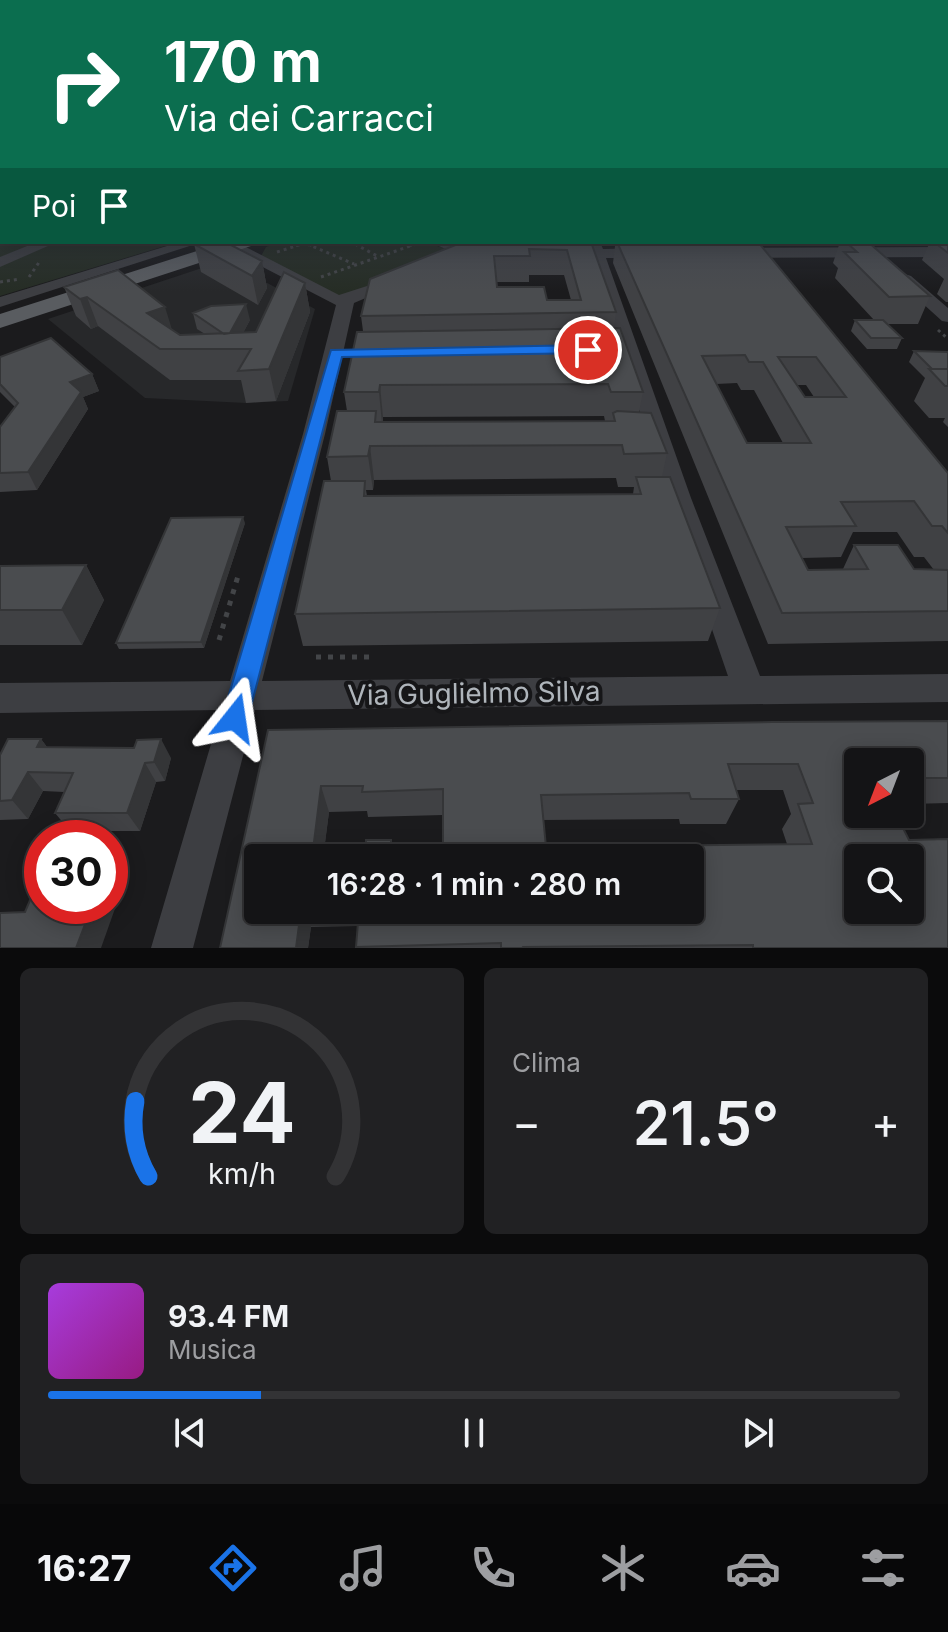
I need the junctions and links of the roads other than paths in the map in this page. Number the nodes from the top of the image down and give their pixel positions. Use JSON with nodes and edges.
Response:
{"nodes":[{"id":1,"x":45,"y":244,"type":"edge"},
{"id":2,"x":190,"y":244,"type":"edge"},
{"id":3,"x":210,"y":244,"type":"edge"},
{"id":4,"x":238,"y":244,"type":"edge"},
{"id":5,"x":240,"y":244,"type":"edge"},
{"id":6,"x":442,"y":244,"type":"edge"},
{"id":7,"x":761,"y":247,"type":"edge"},
{"id":8,"x":869,"y":247,"type":"edge"},
{"id":9,"x":594,"y":248,"type":"edge"},
{"id":10,"x":948,"y":252,"type":"edge"},
{"id":11,"x":655,"y":253,"type":"edge"},
{"id":12,"x":718,"y":253,"type":"edge"},
{"id":13,"x":468,"y":254,"type":"junction"},
{"id":14,"x":490,"y":254,"type":"edge"},
{"id":15,"x":552,"y":254,"type":"edge"},
{"id":16,"x":160,"y":257,"type":"junction"},
{"id":17,"x":0,"y":262,"type":"edge"},
{"id":18,"x":443,"y":262,"type":"edge"},
{"id":19,"x":781,"y":272,"type":"edge"},
{"id":20,"x":407,"y":277,"type":"edge"},
{"id":21,"x":346,"y":300,"type":"junction"},
{"id":22,"x":0,"y":302,"type":"edge"},
{"id":23,"x":11,"y":317,"type":"edge"},
{"id":24,"x":948,"y":317,"type":"edge"},
{"id":25,"x":629,"y":349,"type":"junction"},
{"id":26,"x":601,"y":350,"type":"edge"},
{"id":27,"x":336,"y":353,"type":"junction"},
{"id":28,"x":358,"y":353,"type":"edge"},
{"id":29,"x":314,"y":434,"type":"junction"},
{"id":30,"x":341,"y":434,"type":"edge"},
{"id":31,"x":631,"y":434,"type":"edge"},
{"id":32,"x":657,"y":434,"type":"junction"},
{"id":33,"x":295,"y":503,"type":"junction"},
{"id":34,"x":326,"y":503,"type":"edge"},
{"id":35,"x":948,"y":688,"type":"edge"},
{"id":36,"x":749,"y":690,"type":"junction"},
{"id":37,"x":241,"y":696,"type":"junction"},
{"id":38,"x":0,"y":698,"type":"edge"},
{"id":39,"x":172,"y":948,"type":"edge"}],
"edges":[{"from":1,"to":17,"type":"street"},
{"from":2,"to":16,"type":"street"},
{"from":3,"to":16,"type":"main road"},
{"from":4,"to":23,"type":"main road"},
{"from":5,"to":21,"type":"street"},
{"from":6,"to":13,"type":"street"},
{"from":7,"to":8,"type":"street"},
{"from":7,"to":12,"type":"street"},
{"from":7,"to":19,"type":"street"},
{"from":8,"to":10,"type":"street"},
{"from":8,"to":24,"type":"street"},
{"from":9,"to":11,"type":"street"},
{"from":9,"to":15,"type":"street"},
{"from":9,"to":25,"type":"street"},
{"from":13,"to":14,"type":"street"},
{"from":13,"to":18,"type":"street"},
{"from":16,"to":22,"type":"street"},
{"from":16,"to":23,"type":"main road"},
{"from":20,"to":21,"type":"street"},
{"from":21,"to":27,"type":"street"},
{"from":25,"to":26,"type":"street"},
{"from":25,"to":32,"type":"street"},
{"from":27,"to":28,"type":"street"},
{"from":27,"to":29,"type":"street"},
{"from":29,"to":30,"type":"street"},
{"from":29,"to":33,"type":"street"},
{"from":31,"to":32,"type":"street"},
{"from":32,"to":36,"type":"street"},
{"from":33,"to":34,"type":"street"},
{"from":33,"to":37,"type":"street"},
{"from":35,"to":36,"type":"street","name":"Via Guglielmo Silva"},
{"from":36,"to":37,"type":"street","name":"Via Guglielmo Silva"},
{"from":37,"to":38,"type":"street","name":"Via Guglielmo Silva"},
{"from":37,"to":39,"type":"street"}]}
